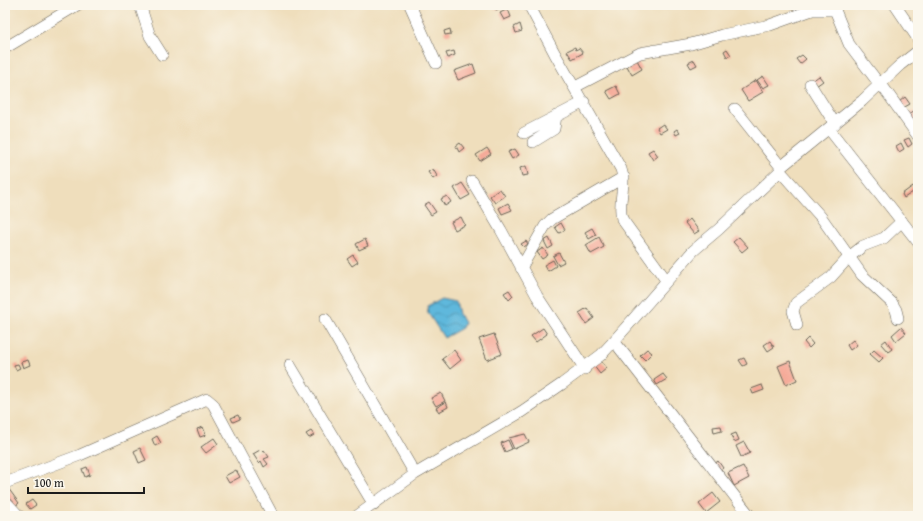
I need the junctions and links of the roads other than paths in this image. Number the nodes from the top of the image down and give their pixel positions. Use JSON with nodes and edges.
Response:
{"nodes":[{"id":1,"x":77,"y":5,"type":"edge"},
{"id":2,"x":140,"y":5,"type":"edge"},
{"id":3,"x":410,"y":5,"type":"edge"},
{"id":4,"x":530,"y":5,"type":"edge"},
{"id":5,"x":895,"y":5,"type":"edge"},
{"id":6,"x":836,"y":8,"type":"edge"},
{"id":7,"x":918,"y":39,"type":"edge"},
{"id":8,"x":5,"y":48,"type":"edge"},
{"id":9,"x":918,"y":51,"type":"edge"},
{"id":10,"x":162,"y":55,"type":"dead end"},
{"id":11,"x":436,"y":64,"type":"dead end"},
{"id":12,"x":810,"y":84,"type":"dead end"},
{"id":13,"x":881,"y":84,"type":"junction"},
{"id":14,"x":575,"y":87,"type":"junction"},
{"id":15,"x":584,"y":102,"type":"junction"},
{"id":16,"x":735,"y":109,"type":"dead end"},
{"id":17,"x":556,"y":116,"type":"junction"},
{"id":18,"x":832,"y":126,"type":"junction"},
{"id":19,"x":524,"y":133,"type":"dead end"},
{"id":20,"x":918,"y":136,"type":"edge"},
{"id":21,"x":533,"y":142,"type":"dead end"},
{"id":22,"x":780,"y":169,"type":"junction"},
{"id":23,"x":624,"y":177,"type":"junction"},
{"id":24,"x":472,"y":181,"type":"dead end"},
{"id":25,"x":902,"y":221,"type":"junction"},
{"id":26,"x":918,"y":242,"type":"edge"},
{"id":27,"x":849,"y":257,"type":"junction"},
{"id":28,"x":521,"y":268,"type":"junction"},
{"id":29,"x":666,"y":280,"type":"junction"},
{"id":30,"x":898,"y":318,"type":"dead end"},
{"id":31,"x":325,"y":319,"type":"dead end"},
{"id":32,"x":797,"y":325,"type":"dead end"},
{"id":33,"x":614,"y":341,"type":"junction"},
{"id":34,"x":290,"y":365,"type":"dead end"},
{"id":35,"x":584,"y":369,"type":"junction"},
{"id":36,"x":415,"y":474,"type":"junction"},
{"id":37,"x":5,"y":483,"type":"edge"},
{"id":38,"x":5,"y":501,"type":"edge"},
{"id":39,"x":374,"y":505,"type":"junction"},
{"id":40,"x":19,"y":516,"type":"edge"},
{"id":41,"x":273,"y":516,"type":"edge"},
{"id":42,"x":357,"y":516,"type":"edge"},
{"id":43,"x":750,"y":516,"type":"edge"}],
"edges":[{"from":1,"to":8,"type":"street"},
{"from":2,"to":10,"type":"street"},
{"from":3,"to":11,"type":"street"},
{"from":4,"to":14,"type":"street"},
{"from":5,"to":7,"type":"street"},
{"from":6,"to":13,"type":"street"},
{"from":6,"to":14,"type":"street"},
{"from":9,"to":13,"type":"street"},
{"from":12,"to":18,"type":"street"},
{"from":13,"to":18,"type":"street"},
{"from":13,"to":20,"type":"street"},
{"from":14,"to":15,"type":"street"},
{"from":15,"to":17,"type":"street"},
{"from":15,"to":23,"type":"street"},
{"from":16,"to":22,"type":"street"},
{"from":17,"to":19,"type":"street"},
{"from":17,"to":21,"type":"street"},
{"from":18,"to":22,"type":"street"},
{"from":18,"to":25,"type":"street"},
{"from":22,"to":27,"type":"street"},
{"from":22,"to":29,"type":"street"},
{"from":23,"to":28,"type":"street"},
{"from":23,"to":29,"type":"street"},
{"from":24,"to":28,"type":"street"},
{"from":25,"to":26,"type":"street"},
{"from":25,"to":27,"type":"street"},
{"from":27,"to":30,"type":"street"},
{"from":27,"to":32,"type":"street"},
{"from":28,"to":35,"type":"street"},
{"from":29,"to":33,"type":"street"},
{"from":31,"to":36,"type":"street"},
{"from":33,"to":35,"type":"street"},
{"from":33,"to":43,"type":"street"},
{"from":34,"to":39,"type":"street"},
{"from":35,"to":36,"type":"street"},
{"from":36,"to":39,"type":"street"},
{"from":37,"to":41,"type":"street"},
{"from":38,"to":40,"type":"street"},
{"from":39,"to":42,"type":"street"}]}
